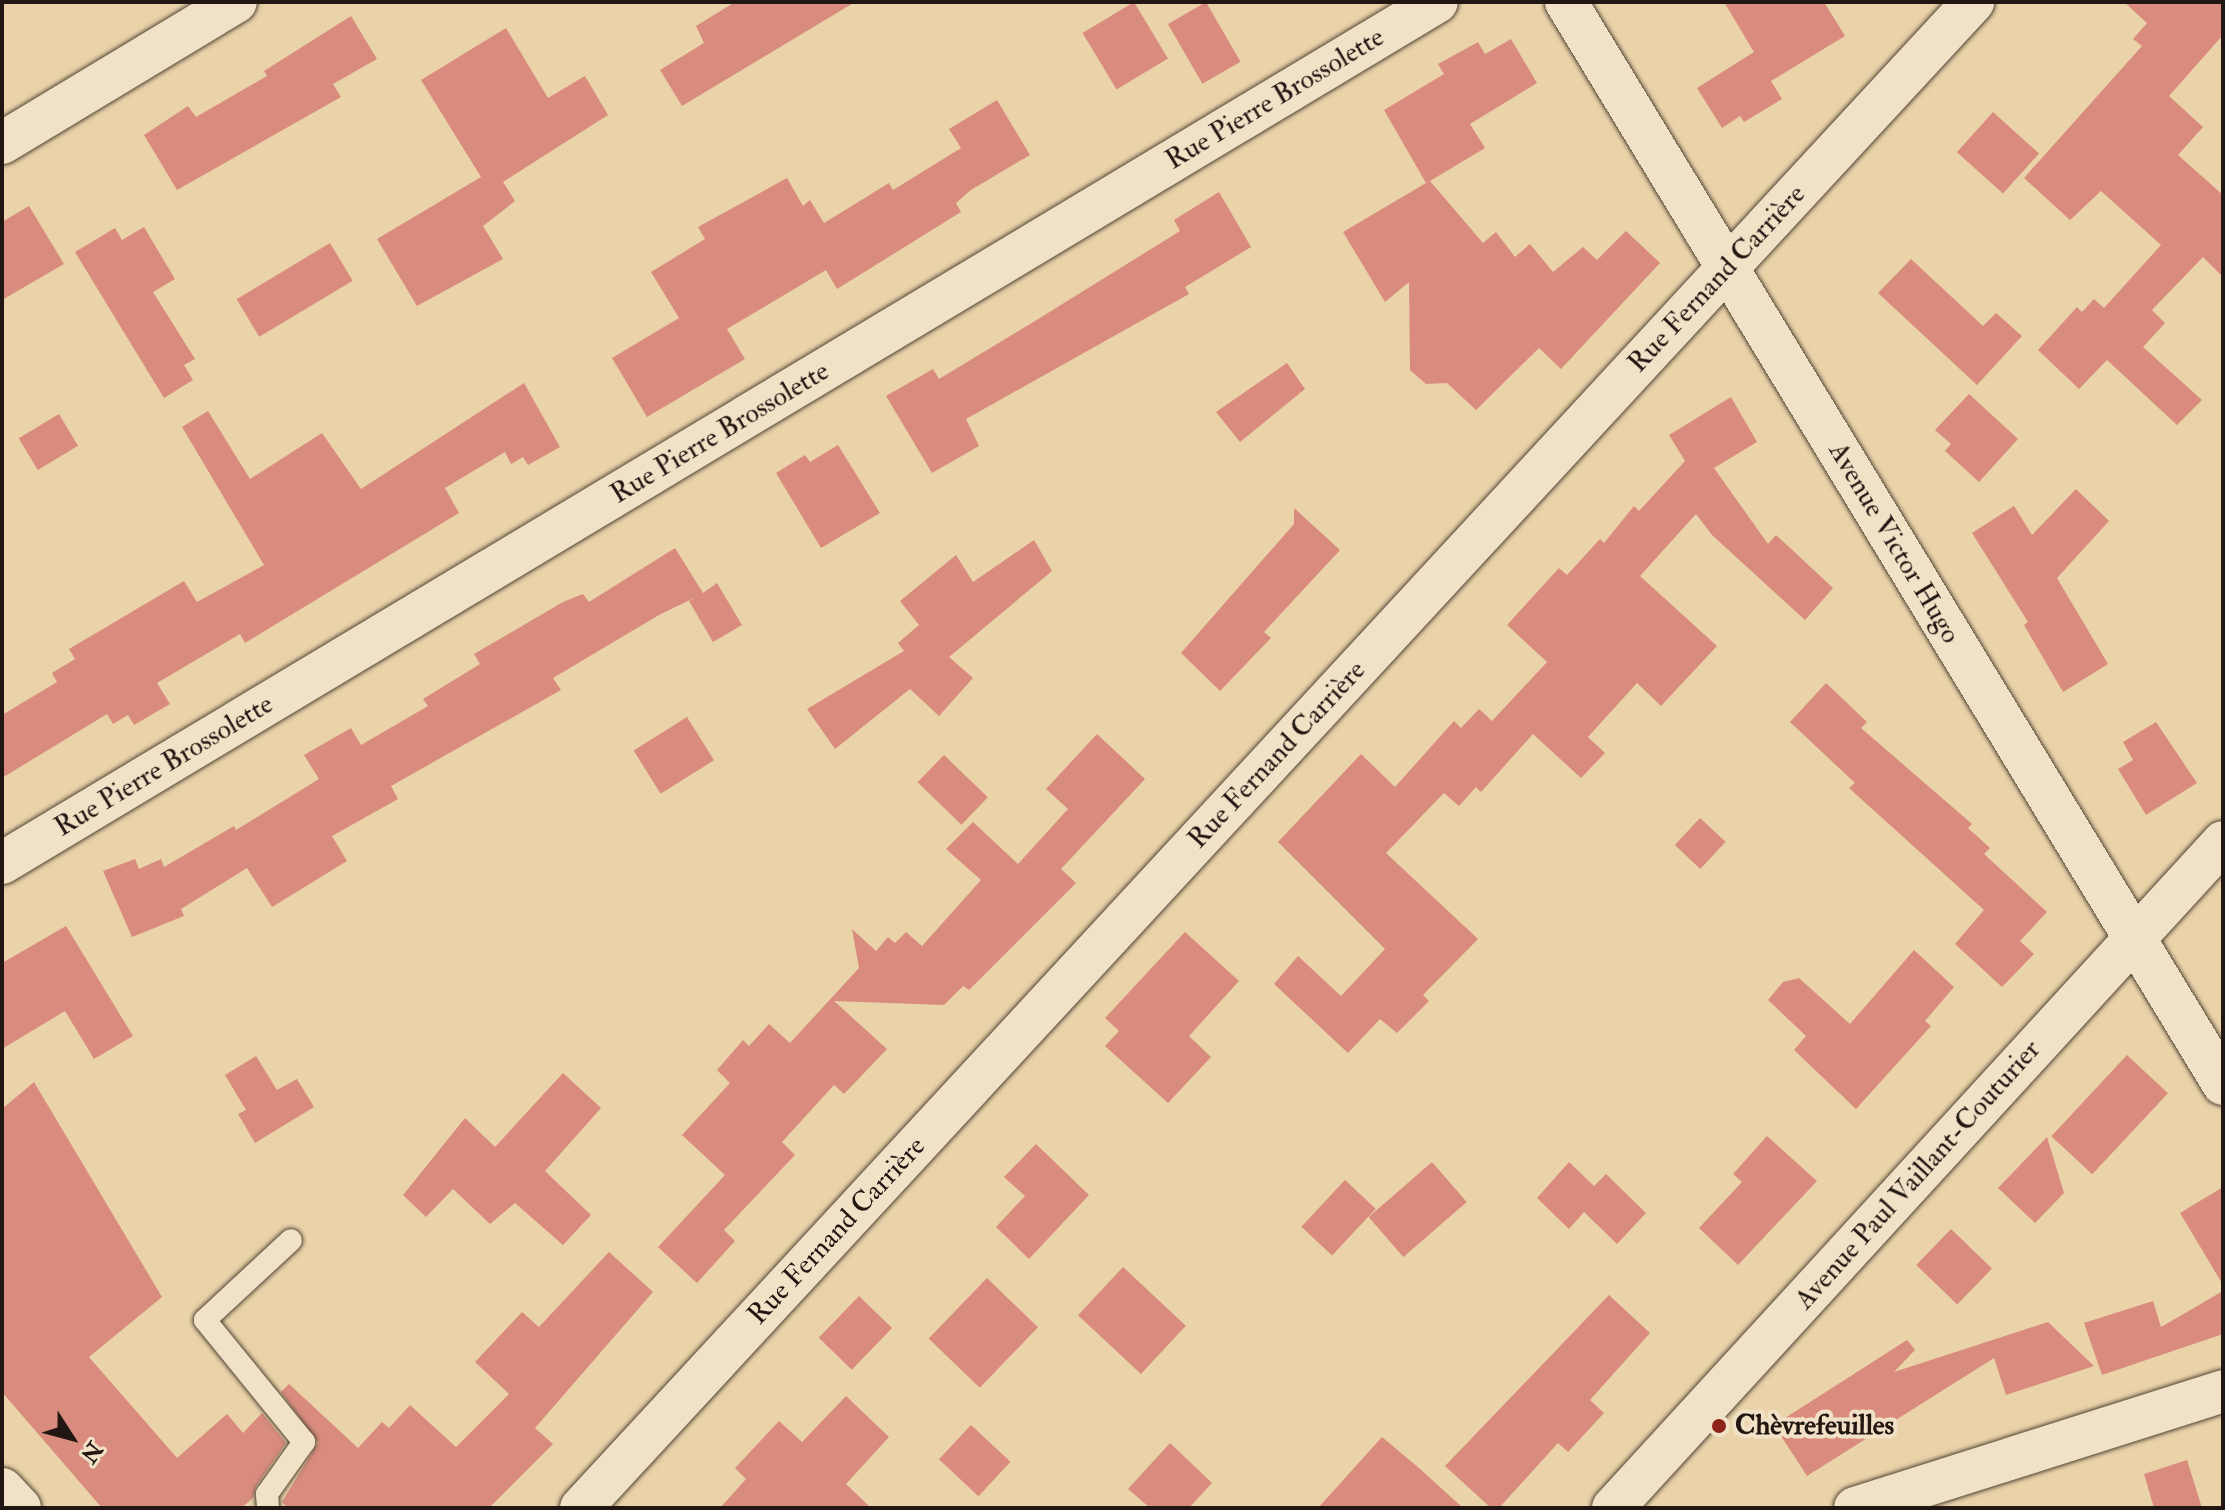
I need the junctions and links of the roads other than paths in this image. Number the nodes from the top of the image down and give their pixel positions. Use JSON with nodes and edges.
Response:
{"nodes":[{"id":1,"x":236,"y":2,"type":"edge"},
{"id":2,"x":1437,"y":2,"type":"edge"},
{"id":3,"x":1566,"y":2,"type":"edge"},
{"id":4,"x":1973,"y":2,"type":"edge"},
{"id":5,"x":2,"y":143,"type":"edge"},
{"id":6,"x":1727,"y":268,"type":"junction"},
{"id":7,"x":2223,"y":842,"type":"edge"},
{"id":8,"x":2,"y":863,"type":"edge"},
{"id":9,"x":2135,"y":938,"type":"junction"},
{"id":10,"x":2223,"y":1084,"type":"edge"},
{"id":11,"x":291,"y":1240,"type":"dead end"},
{"id":12,"x":2223,"y":1391,"type":"edge"},
{"id":13,"x":2,"y":1490,"type":"edge"},
{"id":14,"x":19,"y":1508,"type":"edge"},
{"id":15,"x":268,"y":1508,"type":"edge"},
{"id":16,"x":581,"y":1508,"type":"edge"},
{"id":17,"x":1613,"y":1508,"type":"edge"},
{"id":18,"x":1855,"y":1508,"type":"edge"}],
"edges":[{"from":1,"to":5,"type":"street"},
{"from":2,"to":8,"type":"street","name":"Rue Pierre Brossolette"},
{"from":3,"to":6,"type":"street","name":"Avenue Victor Hugo"},
{"from":4,"to":6,"type":"street","name":"Rue Fernand Carrière"},
{"from":6,"to":9,"type":"street","name":"Avenue Victor Hugo"},
{"from":6,"to":16,"type":"street","name":"Rue Fernand Carrière"},
{"from":7,"to":9,"type":"street","name":"Avenue Paul Vaillant-Couturier"},
{"from":9,"to":10,"type":"street","name":"Avenue Victor Hugo"},
{"from":9,"to":17,"type":"street","name":"Avenue Paul Vaillant-Couturier"},
{"from":11,"to":15,"type":"lane"},
{"from":12,"to":18,"type":"street"},
{"from":13,"to":14,"type":"main road"}]}
